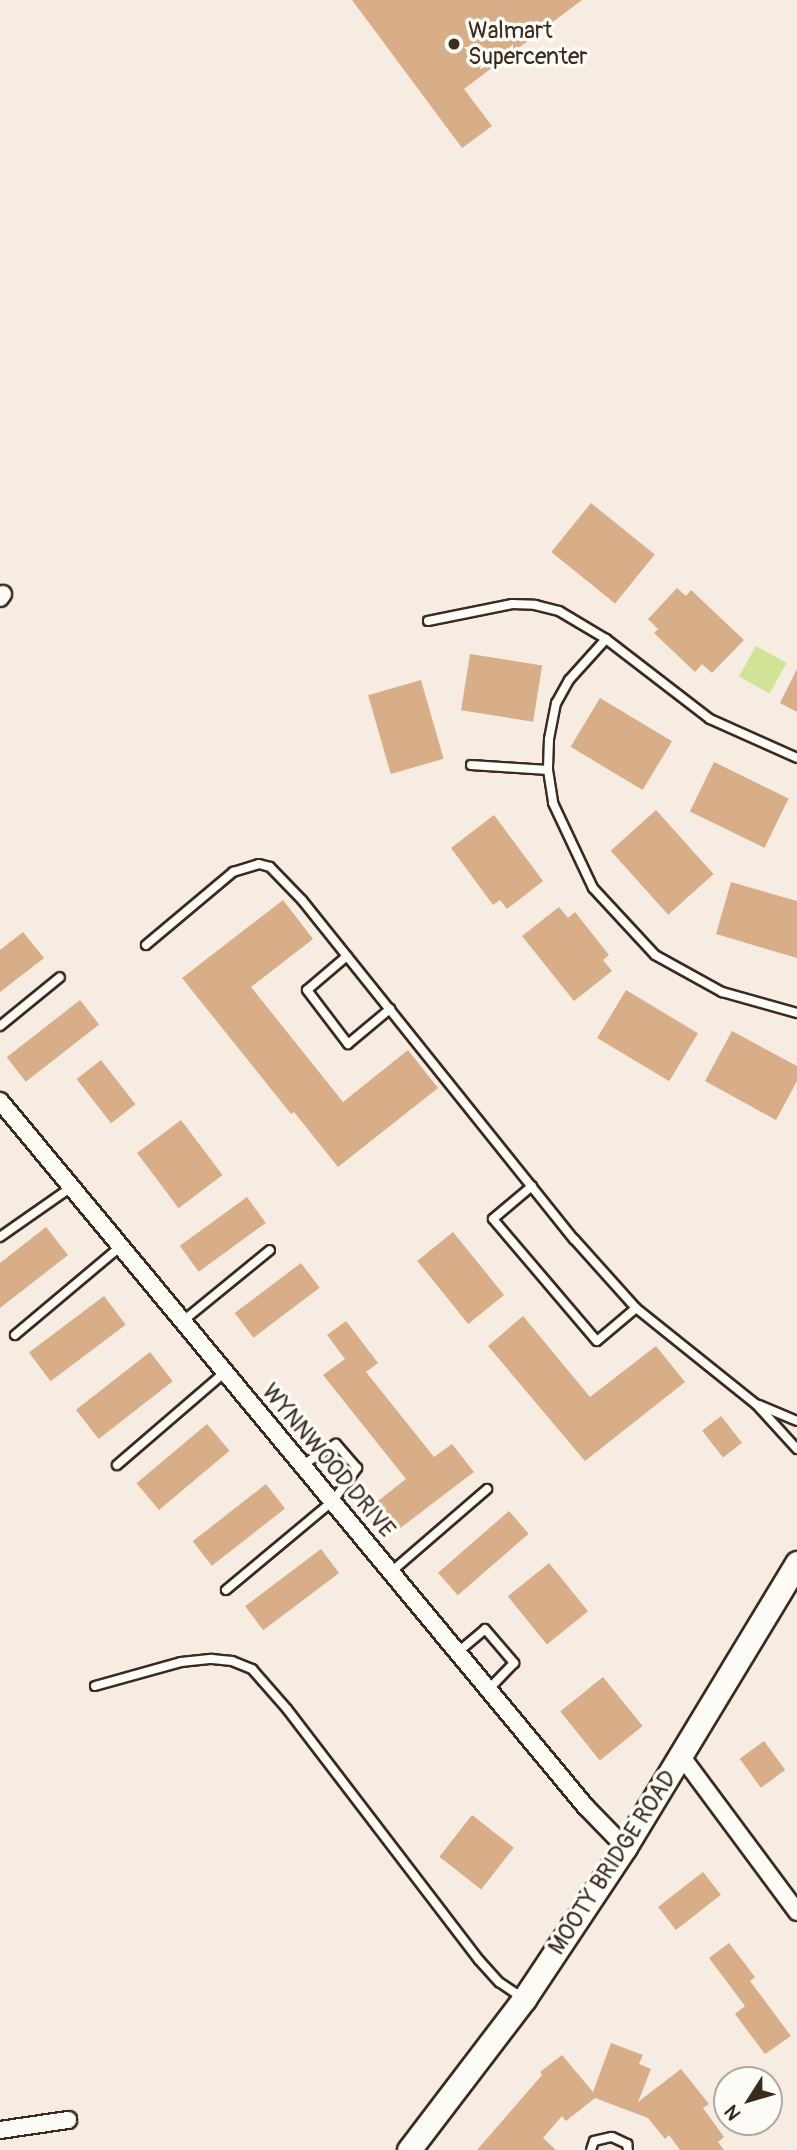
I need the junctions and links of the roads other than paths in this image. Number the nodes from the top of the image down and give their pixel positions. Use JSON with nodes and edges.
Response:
{"nodes":[{"id":1,"x":428,"y":621,"type":"dead end"},
{"id":2,"x":607,"y":639,"type":"junction"},
{"id":3,"x":797,"y":758,"type":"edge"},
{"id":4,"x":471,"y":765,"type":"dead end"},
{"id":5,"x":548,"y":771,"type":"junction"},
{"id":6,"x":146,"y":945,"type":"dead end"},
{"id":7,"x":347,"y":956,"type":"junction"},
{"id":8,"x":60,"y":977,"type":"dead end"},
{"id":9,"x":390,"y":1009,"type":"junction"},
{"id":10,"x":797,"y":1013,"type":"edge"},
{"id":11,"x":0,"y":1026,"type":"edge"},
{"id":12,"x":0,"y":1101,"type":"edge"},
{"id":13,"x":532,"y":1186,"type":"junction"},
{"id":14,"x":70,"y":1188,"type":"junction"},
{"id":15,"x":0,"y":1237,"type":"edge"},
{"id":16,"x":121,"y":1246,"type":"junction"},
{"id":17,"x":270,"y":1250,"type":"dead end"},
{"id":18,"x":636,"y":1308,"type":"junction"},
{"id":19,"x":183,"y":1321,"type":"junction"},
{"id":20,"x":15,"y":1335,"type":"dead end"},
{"id":21,"x":225,"y":1372,"type":"junction"},
{"id":22,"x":756,"y":1404,"type":"junction"},
{"id":23,"x":797,"y":1421,"type":"edge"},
{"id":24,"x":797,"y":1449,"type":"edge"},
{"id":25,"x":117,"y":1465,"type":"dead end"},
{"id":26,"x":302,"y":1465,"type":"junction"},
{"id":27,"x":486,"y":1489,"type":"dead end"},
{"id":28,"x":333,"y":1501,"type":"junction"},
{"id":29,"x":797,"y":1563,"type":"edge"},
{"id":30,"x":391,"y":1572,"type":"junction"},
{"id":31,"x":226,"y":1590,"type":"dead end"},
{"id":32,"x":458,"y":1652,"type":"junction"},
{"id":33,"x":95,"y":1686,"type":"dead end"},
{"id":34,"x":489,"y":1689,"type":"junction"},
{"id":35,"x":682,"y":1757,"type":"junction"},
{"id":36,"x":625,"y":1847,"type":"junction"},
{"id":37,"x":797,"y":1912,"type":"edge"},
{"id":38,"x":524,"y":1999,"type":"junction"},
{"id":39,"x":68,"y":2120,"type":"dead end"},
{"id":40,"x":0,"y":2130,"type":"edge"},
{"id":41,"x":409,"y":2150,"type":"edge"},
{"id":42,"x":591,"y":2150,"type":"edge"},
{"id":43,"x":628,"y":2150,"type":"edge"}],
"edges":[{"from":1,"to":2,"type":"lane"},
{"from":2,"to":3,"type":"lane"},
{"from":2,"to":5,"type":"lane"},
{"from":4,"to":5,"type":"lane"},
{"from":5,"to":10,"type":"lane"},
{"from":6,"to":7,"type":"lane"},
{"from":7,"to":9,"type":"lane"},
{"from":7,"to":9,"type":"lane"},
{"from":8,"to":11,"type":"lane"},
{"from":9,"to":13,"type":"lane"},
{"from":12,"to":14,"type":"street","name":"WYNNWOOD DRIVE"},
{"from":13,"to":18,"type":"lane"},
{"from":13,"to":18,"type":"lane"},
{"from":14,"to":15,"type":"lane"},
{"from":14,"to":16,"type":"street","name":"WYNNWOOD DRIVE"},
{"from":16,"to":19,"type":"street","name":"WYNNWOOD DRIVE"},
{"from":16,"to":20,"type":"lane"},
{"from":17,"to":19,"type":"lane"},
{"from":18,"to":22,"type":"lane"},
{"from":19,"to":21,"type":"street","name":"WYNNWOOD DRIVE"},
{"from":21,"to":25,"type":"lane"},
{"from":21,"to":26,"type":"street","name":"WYNNWOOD DRIVE"},
{"from":22,"to":23,"type":"lane"},
{"from":22,"to":24,"type":"lane"},
{"from":26,"to":28,"type":"street","name":"WYNNWOOD DRIVE"},
{"from":26,"to":28,"type":"lane"},
{"from":27,"to":30,"type":"lane"},
{"from":28,"to":30,"type":"street","name":"WYNNWOOD DRIVE"},
{"from":28,"to":31,"type":"lane"},
{"from":29,"to":35,"type":"main road","name":"MOOTY BRIDGE ROAD"},
{"from":30,"to":32,"type":"street","name":"WYNNWOOD DRIVE"},
{"from":32,"to":34,"type":"street","name":"WYNNWOOD DRIVE"},
{"from":32,"to":34,"type":"lane"},
{"from":33,"to":38,"type":"lane"},
{"from":34,"to":36,"type":"street","name":"WYNNWOOD DRIVE"},
{"from":35,"to":36,"type":"main road","name":"MOOTY BRIDGE ROAD"},
{"from":35,"to":37,"type":"street"},
{"from":36,"to":38,"type":"main road","name":"MOOTY BRIDGE ROAD"},
{"from":38,"to":41,"type":"main road","name":"MOOTY BRIDGE ROAD"},
{"from":39,"to":40,"type":"street"},
{"from":42,"to":43,"type":"lane"}]}
